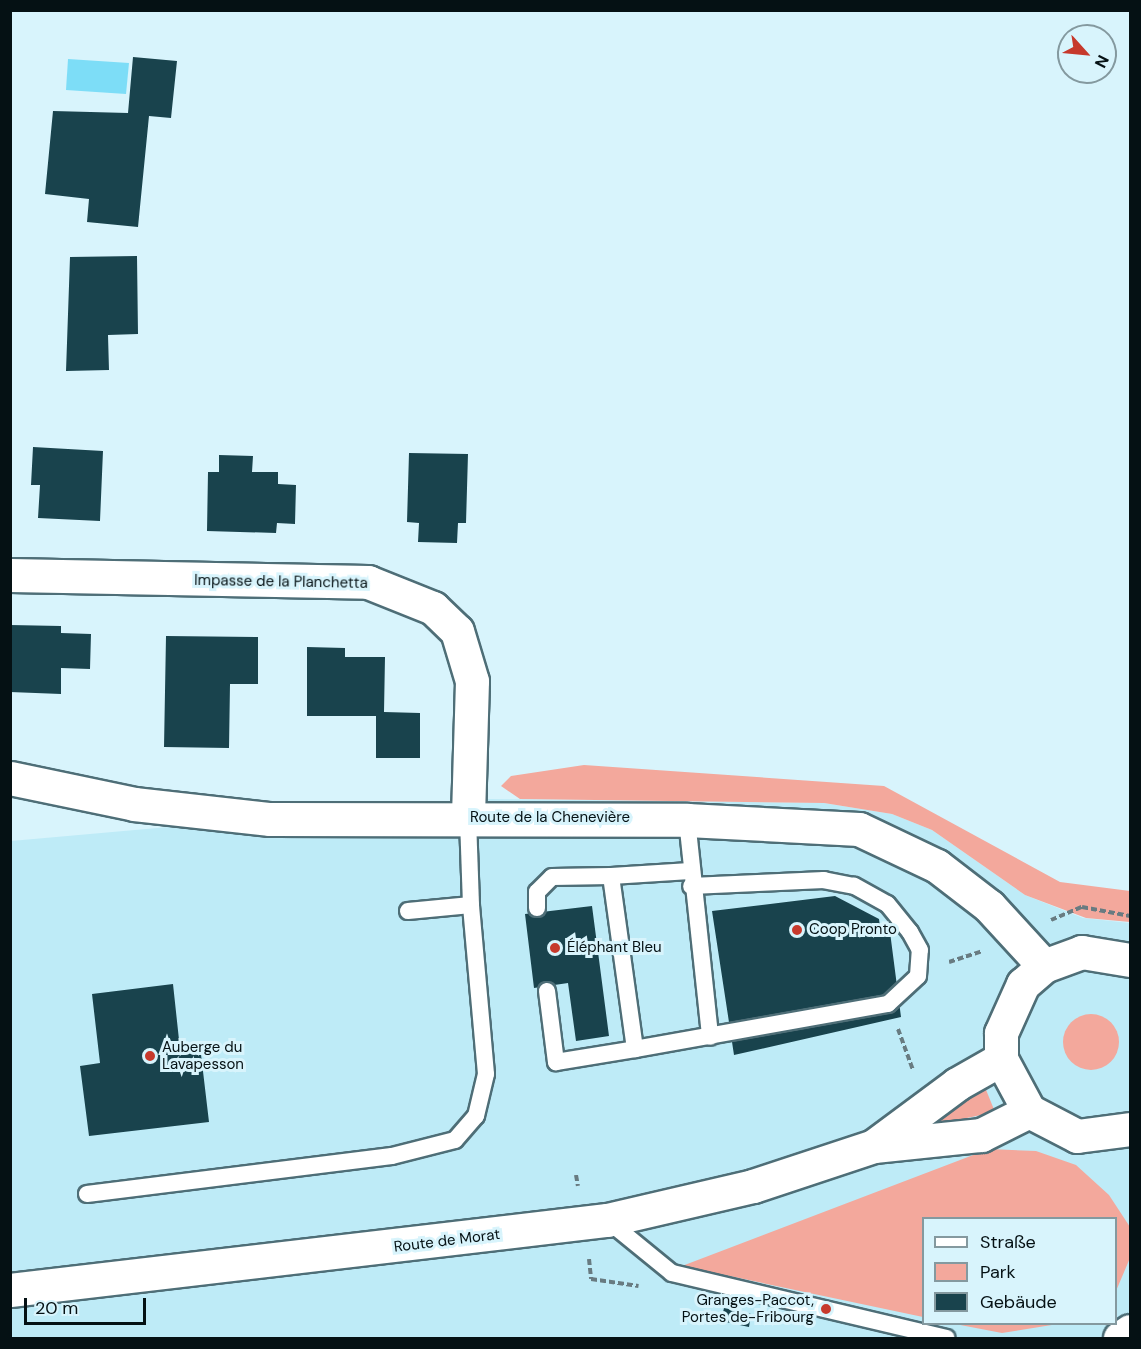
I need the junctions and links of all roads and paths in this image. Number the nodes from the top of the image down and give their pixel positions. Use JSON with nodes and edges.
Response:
{"nodes":[{"id":1,"x":10,"y":576,"type":"edge"},
{"id":2,"x":10,"y":777,"type":"edge"},
{"id":3,"x":468,"y":818,"type":"junction"},
{"id":4,"x":687,"y":819,"type":"junction"},
{"id":5,"x":611,"y":876,"type":"junction"},
{"id":6,"x":690,"y":879,"type":"junction"},
{"id":7,"x":471,"y":905,"type":"junction"},
{"id":8,"x":537,"y":909,"type":"dead end"},
{"id":9,"x":408,"y":911,"type":"dead end"},
{"id":10,"x":1131,"y":960,"type":"edge"},
{"id":11,"x":1044,"y":966,"type":"junction"},
{"id":12,"x":547,"y":991,"type":"dead end"},
{"id":13,"x":888,"y":1004,"type":"junction"},
{"id":14,"x":710,"y":1037,"type":"junction"},
{"id":15,"x":635,"y":1049,"type":"junction"},
{"id":16,"x":1002,"y":1059,"type":"junction"},
{"id":17,"x":913,"y":1071,"type":"dead end"},
{"id":18,"x":1029,"y":1111,"type":"junction"},
{"id":19,"x":1130,"y":1131,"type":"edge"},
{"id":20,"x":874,"y":1146,"type":"junction"},
{"id":21,"x":87,"y":1194,"type":"dead end"},
{"id":22,"x":608,"y":1220,"type":"junction"},
{"id":23,"x":10,"y":1290,"type":"edge"},
{"id":24,"x":1131,"y":1331,"type":"edge"},
{"id":25,"x":946,"y":1338,"type":"edge"},
{"id":26,"x":1120,"y":1338,"type":"edge"}],
"edges":[{"from":1,"to":3,"type":"street","name":"Impasse de la Planchetta"},
{"from":2,"to":3,"type":"street","name":"Route de la Chenevière"},
{"from":3,"to":4,"type":"street","name":"Route de la Chenevière"},
{"from":3,"to":7,"type":"lane"},
{"from":4,"to":6,"type":"lane"},
{"from":4,"to":11,"type":"street","name":"Route de la Chenevière"},
{"from":5,"to":6,"type":"lane"},
{"from":5,"to":8,"type":"lane"},
{"from":5,"to":15,"type":"lane"},
{"from":6,"to":13,"type":"lane"},
{"from":6,"to":14,"type":"lane"},
{"from":7,"to":9,"type":"lane"},
{"from":7,"to":21,"type":"lane"},
{"from":10,"to":11,"type":"street"},
{"from":11,"to":16,"type":"street"},
{"from":12,"to":15,"type":"lane"},
{"from":13,"to":14,"type":"lane"},
{"from":13,"to":17,"type":"path"},
{"from":14,"to":15,"type":"lane"},
{"from":16,"to":18,"type":"street"},
{"from":16,"to":20,"type":"street","name":"Route de Morat"},
{"from":18,"to":19,"type":"street"},
{"from":18,"to":20,"type":"street","name":"Route de Morat"},
{"from":20,"to":22,"type":"street","name":"Route de Morat"},
{"from":22,"to":23,"type":"street","name":"Route de Morat"},
{"from":22,"to":25,"type":"lane"},
{"from":24,"to":26,"type":"street"}]}
